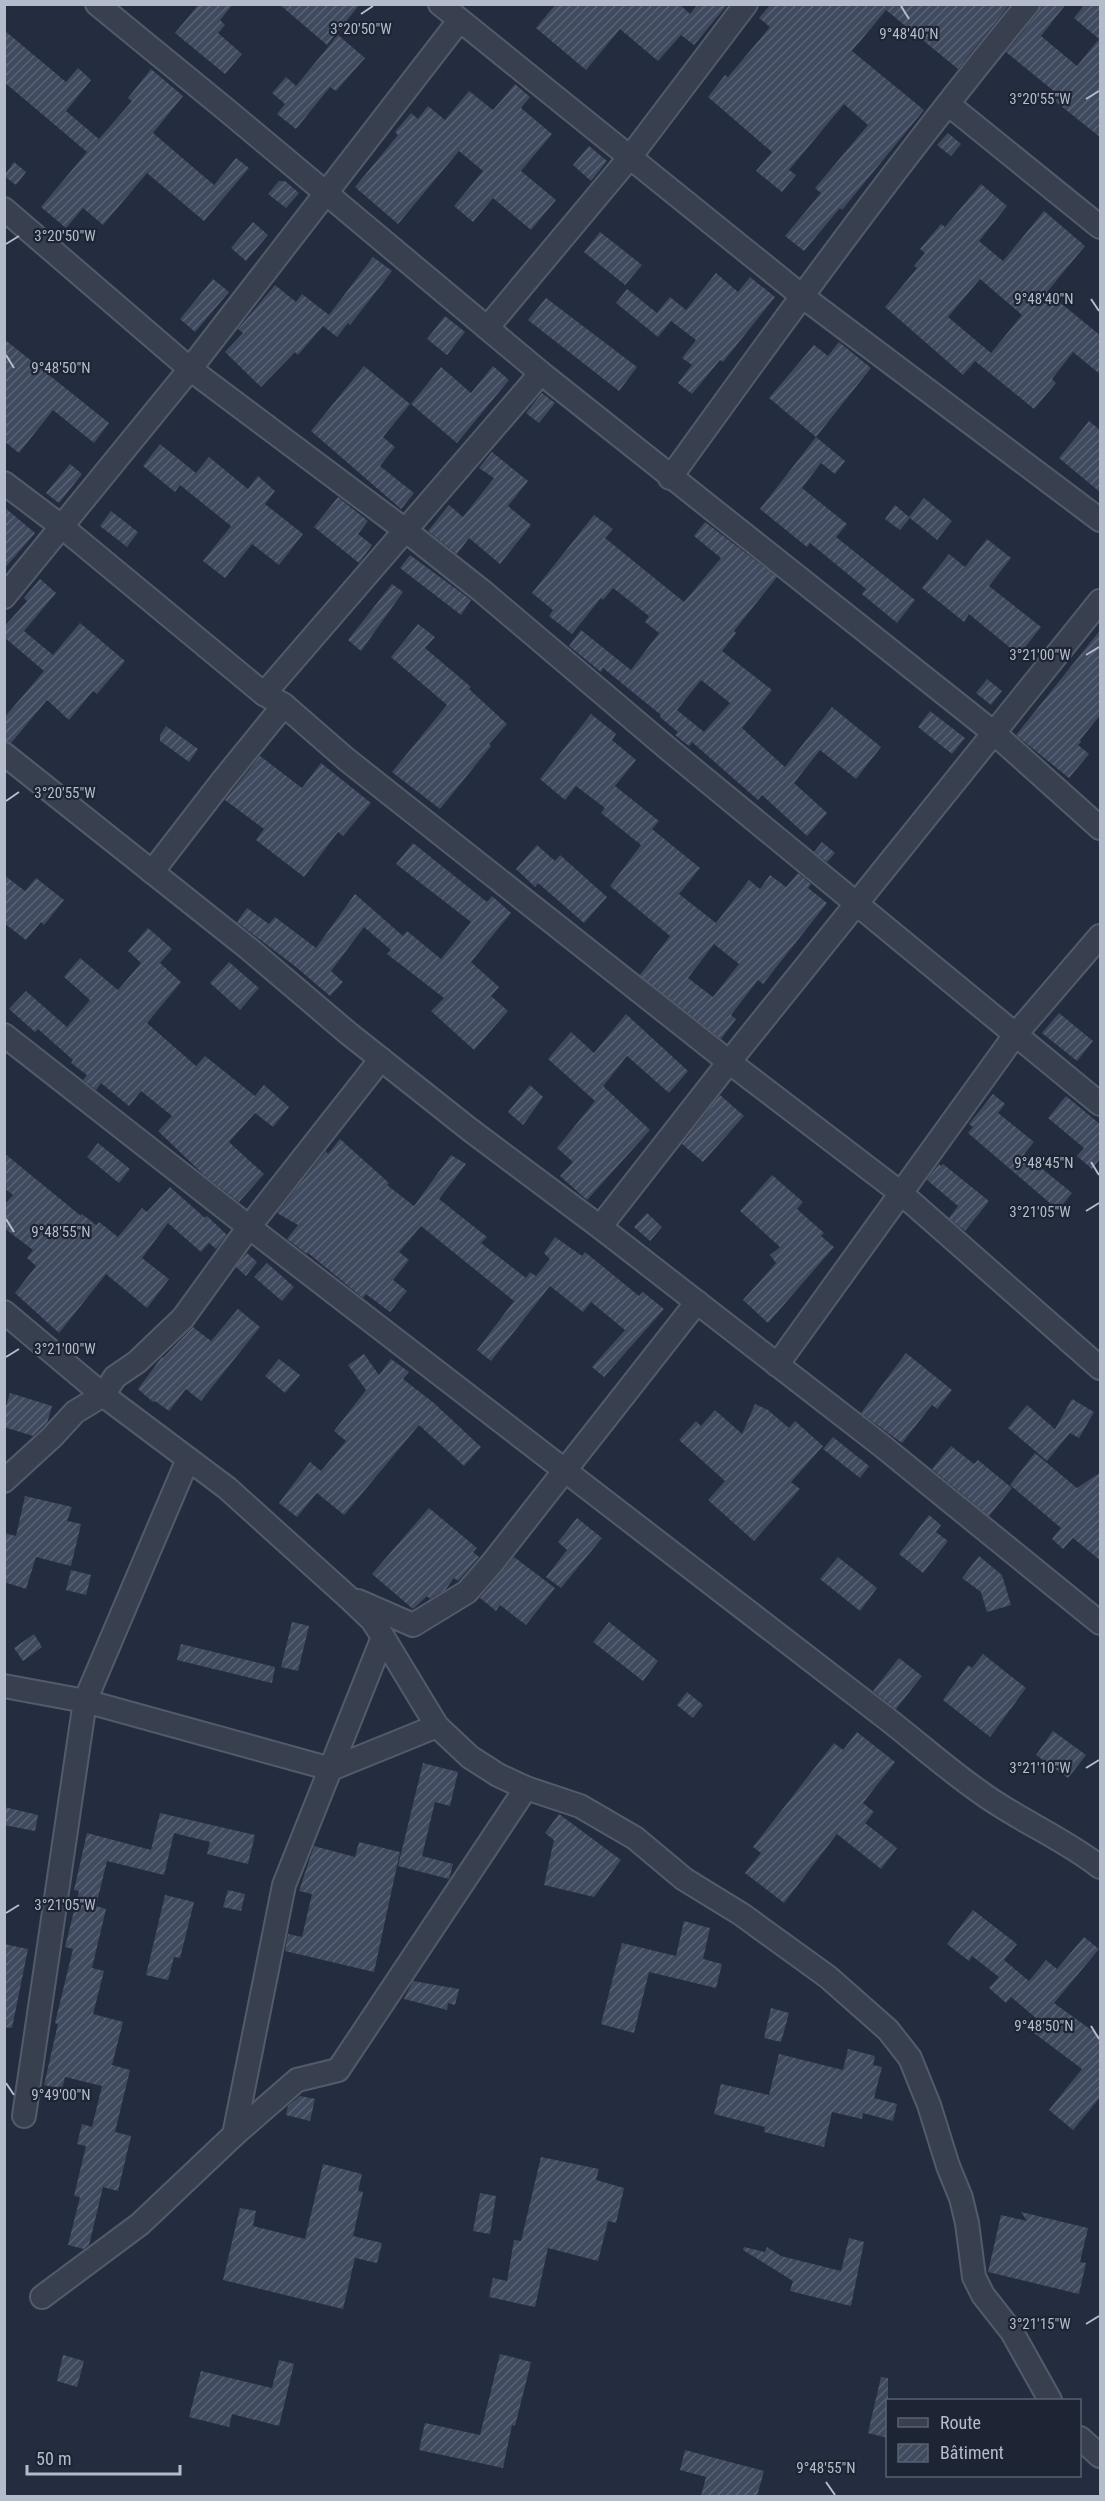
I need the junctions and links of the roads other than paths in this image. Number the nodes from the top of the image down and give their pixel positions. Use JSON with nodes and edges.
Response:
{"nodes":[{"id":1,"x":97,"y":4,"type":"edge"},
{"id":2,"x":440,"y":4,"type":"edge"},
{"id":3,"x":746,"y":4,"type":"edge"},
{"id":4,"x":1028,"y":4,"type":"edge"},
{"id":5,"x":459,"y":21,"type":"junction"},
{"id":6,"x":948,"y":104,"type":"junction"},
{"id":7,"x":630,"y":157,"type":"junction"},
{"id":8,"x":325,"y":193,"type":"junction"},
{"id":9,"x":4,"y":209,"type":"edge"},
{"id":10,"x":1101,"y":227,"type":"edge"},
{"id":11,"x":802,"y":296,"type":"junction"},
{"id":12,"x":487,"y":328,"type":"junction"},
{"id":13,"x":190,"y":369,"type":"junction"},
{"id":14,"x":541,"y":373,"type":"junction"},
{"id":15,"x":670,"y":478,"type":"junction"},
{"id":16,"x":4,"y":483,"type":"edge"},
{"id":17,"x":1101,"y":520,"type":"edge"},
{"id":18,"x":61,"y":526,"type":"junction"},
{"id":19,"x":405,"y":530,"type":"junction"},
{"id":20,"x":4,"y":597,"type":"edge"},
{"id":21,"x":1101,"y":601,"type":"edge"},
{"id":22,"x":264,"y":694,"type":"junction"},
{"id":23,"x":284,"y":705,"type":"junction"},
{"id":24,"x":994,"y":733,"type":"junction"},
{"id":25,"x":4,"y":754,"type":"edge"},
{"id":26,"x":1101,"y":828,"type":"edge"},
{"id":27,"x":152,"y":872,"type":"junction"},
{"id":28,"x":858,"y":903,"type":"junction"},
{"id":29,"x":1101,"y":936,"type":"edge"},
{"id":30,"x":4,"y":1035,"type":"edge"},
{"id":31,"x":1015,"y":1035,"type":"junction"},
{"id":32,"x":381,"y":1059,"type":"junction"},
{"id":33,"x":729,"y":1062,"type":"junction"},
{"id":34,"x":1101,"y":1104,"type":"edge"},
{"id":35,"x":902,"y":1194,"type":"junction"},
{"id":36,"x":249,"y":1227,"type":"junction"},
{"id":37,"x":600,"y":1227,"type":"junction"},
{"id":38,"x":697,"y":1302,"type":"junction"},
{"id":39,"x":4,"y":1312,"type":"edge"},
{"id":40,"x":777,"y":1365,"type":"junction"},
{"id":41,"x":1101,"y":1368,"type":"edge"},
{"id":42,"x":103,"y":1395,"type":"junction"},
{"id":43,"x":188,"y":1459,"type":"junction"},
{"id":44,"x":565,"y":1470,"type":"junction"},
{"id":45,"x":4,"y":1481,"type":"edge"},
{"id":46,"x":350,"y":1599,"type":"junction"},
{"id":47,"x":1101,"y":1623,"type":"edge"},
{"id":48,"x":383,"y":1636,"type":"junction"},
{"id":49,"x":4,"y":1686,"type":"edge"},
{"id":50,"x":85,"y":1701,"type":"junction"},
{"id":51,"x":437,"y":1726,"type":"junction"},
{"id":52,"x":331,"y":1769,"type":"junction"},
{"id":53,"x":526,"y":1788,"type":"junction"},
{"id":54,"x":1101,"y":1867,"type":"edge"},
{"id":55,"x":24,"y":2116,"type":"dead end"},
{"id":56,"x":234,"y":2135,"type":"junction"},
{"id":57,"x":42,"y":2296,"type":"dead end"},
{"id":58,"x":1049,"y":2399,"type":"edge"},
{"id":59,"x":1081,"y":2439,"type":"edge"},
{"id":60,"x":1101,"y":2456,"type":"edge"}],
"edges":[{"from":1,"to":8,"type":"street"},
{"from":2,"to":5,"type":"street"},
{"from":3,"to":7,"type":"street"},
{"from":4,"to":6,"type":"street"},
{"from":5,"to":7,"type":"street"},
{"from":5,"to":8,"type":"street"},
{"from":6,"to":10,"type":"street"},
{"from":6,"to":11,"type":"street"},
{"from":7,"to":11,"type":"street"},
{"from":7,"to":12,"type":"street"},
{"from":8,"to":12,"type":"street"},
{"from":8,"to":13,"type":"street"},
{"from":9,"to":13,"type":"street"},
{"from":11,"to":15,"type":"street"},
{"from":11,"to":17,"type":"street"},
{"from":12,"to":14,"type":"street"},
{"from":13,"to":18,"type":"street"},
{"from":13,"to":19,"type":"street"},
{"from":14,"to":15,"type":"street"},
{"from":14,"to":19,"type":"street"},
{"from":15,"to":24,"type":"street"},
{"from":16,"to":18,"type":"street"},
{"from":18,"to":20,"type":"street"},
{"from":18,"to":22,"type":"street"},
{"from":19,"to":22,"type":"street"},
{"from":19,"to":28,"type":"street"},
{"from":21,"to":24,"type":"street"},
{"from":22,"to":23,"type":"street"},
{"from":23,"to":27,"type":"street"},
{"from":23,"to":33,"type":"street"},
{"from":24,"to":26,"type":"street"},
{"from":24,"to":28,"type":"street"},
{"from":25,"to":27,"type":"street"},
{"from":27,"to":32,"type":"street"},
{"from":28,"to":31,"type":"street"},
{"from":28,"to":33,"type":"street"},
{"from":29,"to":31,"type":"street"},
{"from":30,"to":36,"type":"street"},
{"from":31,"to":34,"type":"street"},
{"from":31,"to":35,"type":"street"},
{"from":32,"to":36,"type":"street"},
{"from":32,"to":37,"type":"street"},
{"from":33,"to":35,"type":"street"},
{"from":33,"to":37,"type":"street"},
{"from":35,"to":40,"type":"street"},
{"from":35,"to":41,"type":"street"},
{"from":36,"to":42,"type":"street"},
{"from":36,"to":44,"type":"street"},
{"from":37,"to":38,"type":"street"},
{"from":38,"to":40,"type":"street"},
{"from":38,"to":44,"type":"street"},
{"from":39,"to":42,"type":"street"},
{"from":40,"to":47,"type":"street"},
{"from":42,"to":43,"type":"street"},
{"from":42,"to":45,"type":"street"},
{"from":43,"to":46,"type":"street"},
{"from":43,"to":50,"type":"street"},
{"from":44,"to":46,"type":"street"},
{"from":44,"to":54,"type":"street"},
{"from":46,"to":48,"type":"street"},
{"from":48,"to":51,"type":"street"},
{"from":48,"to":52,"type":"street"},
{"from":49,"to":50,"type":"street"},
{"from":50,"to":52,"type":"street"},
{"from":50,"to":55,"type":"street"},
{"from":51,"to":52,"type":"street"},
{"from":51,"to":53,"type":"street"},
{"from":52,"to":56,"type":"street"},
{"from":53,"to":56,"type":"street"},
{"from":53,"to":58,"type":"street"},
{"from":56,"to":57,"type":"street"},
{"from":59,"to":60,"type":"street"}]}
